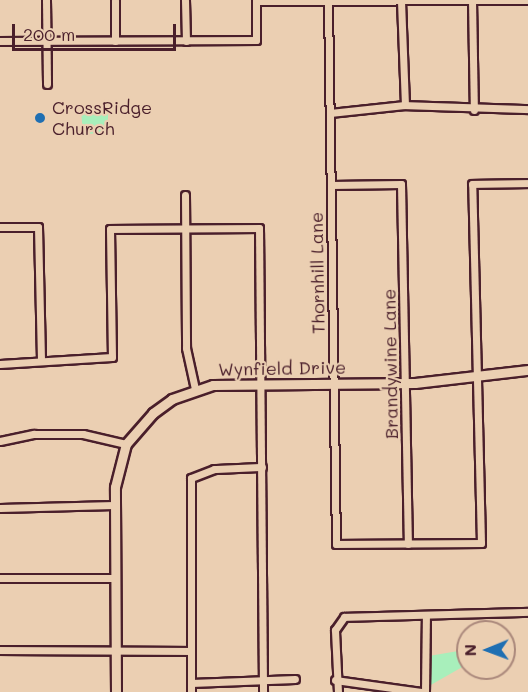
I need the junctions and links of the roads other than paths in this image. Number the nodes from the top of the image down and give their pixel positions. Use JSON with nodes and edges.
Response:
{"nodes":[{"id":1,"x":46,"y":0,"type":"edge"},
{"id":2,"x":115,"y":0,"type":"edge"},
{"id":3,"x":185,"y":0,"type":"edge"},
{"id":4,"x":256,"y":0,"type":"edge"},
{"id":5,"x":401,"y":0,"type":"edge"},
{"id":6,"x":472,"y":0,"type":"edge"},
{"id":7,"x":528,"y":0,"type":"edge"},
{"id":8,"x":328,"y":1,"type":"edge"},
{"id":9,"x":0,"y":41,"type":"edge"},
{"id":10,"x":46,"y":41,"type":"junction"},
{"id":11,"x":115,"y":41,"type":"junction"},
{"id":12,"x":186,"y":41,"type":"junction"},
{"id":13,"x":47,"y":84,"type":"dead end"},
{"id":14,"x":405,"y":105,"type":"junction"},
{"id":15,"x":528,"y":109,"type":"edge"},
{"id":16,"x":474,"y":110,"type":"junction"},
{"id":17,"x":330,"y":113,"type":"junction"},
{"id":18,"x":528,"y":183,"type":"edge"},
{"id":19,"x":331,"y":185,"type":"junction"},
{"id":20,"x":185,"y":195,"type":"dead end"},
{"id":21,"x":0,"y":227,"type":"edge"},
{"id":22,"x":184,"y":228,"type":"junction"},
{"id":23,"x":41,"y":361,"type":"junction"},
{"id":24,"x":0,"y":364,"type":"edge"},
{"id":25,"x":528,"y":370,"type":"edge"},
{"id":26,"x":475,"y":376,"type":"junction"},
{"id":27,"x":405,"y":382,"type":"junction"},
{"id":28,"x":333,"y":383,"type":"junction"},
{"id":29,"x":262,"y":384,"type":"junction"},
{"id":30,"x":195,"y":389,"type":"junction"},
{"id":31,"x":0,"y":441,"type":"edge"},
{"id":32,"x":126,"y":444,"type":"junction"},
{"id":33,"x":262,"y":467,"type":"junction"},
{"id":34,"x":114,"y":505,"type":"junction"},
{"id":35,"x":0,"y":508,"type":"edge"},
{"id":36,"x":408,"y":544,"type":"junction"},
{"id":37,"x":0,"y":578,"type":"edge"},
{"id":38,"x":115,"y":578,"type":"junction"},
{"id":39,"x":528,"y":612,"type":"edge"},
{"id":40,"x":426,"y":615,"type":"junction"},
{"id":41,"x":0,"y":650,"type":"edge"},
{"id":42,"x":116,"y":650,"type":"junction"},
{"id":43,"x":191,"y":651,"type":"junction"},
{"id":44,"x":263,"y":679,"type":"junction"},
{"id":45,"x":295,"y":679,"type":"dead end"},
{"id":46,"x":334,"y":680,"type":"junction"},
{"id":47,"x":191,"y":683,"type":"junction"},
{"id":48,"x":116,"y":692,"type":"edge"},
{"id":49,"x":191,"y":692,"type":"edge"},
{"id":50,"x":263,"y":692,"type":"edge"},
{"id":51,"x":338,"y":692,"type":"edge"},
{"id":52,"x":423,"y":692,"type":"edge"}],
"edges":[{"from":1,"to":10,"type":"street"},
{"from":2,"to":11,"type":"street"},
{"from":3,"to":12,"type":"street"},
{"from":4,"to":8,"type":"street"},
{"from":4,"to":12,"type":"street"},
{"from":5,"to":6,"type":"street"},
{"from":5,"to":8,"type":"street"},
{"from":5,"to":14,"type":"street"},
{"from":6,"to":7,"type":"street"},
{"from":6,"to":16,"type":"street"},
{"from":8,"to":17,"type":"street","name":"Thornhill Lane"},
{"from":9,"to":10,"type":"street"},
{"from":10,"to":11,"type":"street"},
{"from":10,"to":13,"type":"street"},
{"from":11,"to":12,"type":"street"},
{"from":14,"to":16,"type":"street"},
{"from":14,"to":17,"type":"street"},
{"from":15,"to":16,"type":"street"},
{"from":17,"to":19,"type":"street","name":"Thornhill Lane"},
{"from":18,"to":26,"type":"street"},
{"from":19,"to":27,"type":"street","name":"Brandywine Lane"},
{"from":19,"to":28,"type":"street","name":"Thornhill Lane"},
{"from":20,"to":22,"type":"street"},
{"from":21,"to":23,"type":"street"},
{"from":22,"to":23,"type":"street"},
{"from":22,"to":29,"type":"street"},
{"from":22,"to":30,"type":"street"},
{"from":23,"to":24,"type":"street"},
{"from":25,"to":26,"type":"street","name":"Wynfield Drive"},
{"from":26,"to":27,"type":"street","name":"Wynfield Drive"},
{"from":26,"to":36,"type":"street"},
{"from":27,"to":28,"type":"street","name":"Wynfield Drive"},
{"from":27,"to":36,"type":"street","name":"Brandywine Lane"},
{"from":28,"to":29,"type":"street","name":"Wynfield Drive"},
{"from":28,"to":36,"type":"street","name":"Thornhill Lane"},
{"from":29,"to":30,"type":"street","name":"Wynfield Drive"},
{"from":29,"to":33,"type":"street"},
{"from":30,"to":32,"type":"street","name":"Wynfield Drive"},
{"from":31,"to":32,"type":"street"},
{"from":32,"to":34,"type":"street","name":"Wynfield Drive"},
{"from":33,"to":43,"type":"street"},
{"from":33,"to":44,"type":"street"},
{"from":34,"to":35,"type":"street"},
{"from":34,"to":38,"type":"street","name":"Wynfield Drive"},
{"from":37,"to":38,"type":"street"},
{"from":38,"to":42,"type":"street","name":"Wynfield Drive"},
{"from":39,"to":40,"type":"street"},
{"from":40,"to":46,"type":"street"},
{"from":40,"to":52,"type":"street"},
{"from":41,"to":42,"type":"street"},
{"from":42,"to":43,"type":"street"},
{"from":42,"to":48,"type":"street","name":"Wynfield Drive"},
{"from":43,"to":47,"type":"street"},
{"from":44,"to":45,"type":"street"},
{"from":44,"to":47,"type":"street"},
{"from":44,"to":50,"type":"street"},
{"from":46,"to":51,"type":"street"},
{"from":46,"to":52,"type":"street"},
{"from":47,"to":49,"type":"street"}]}
